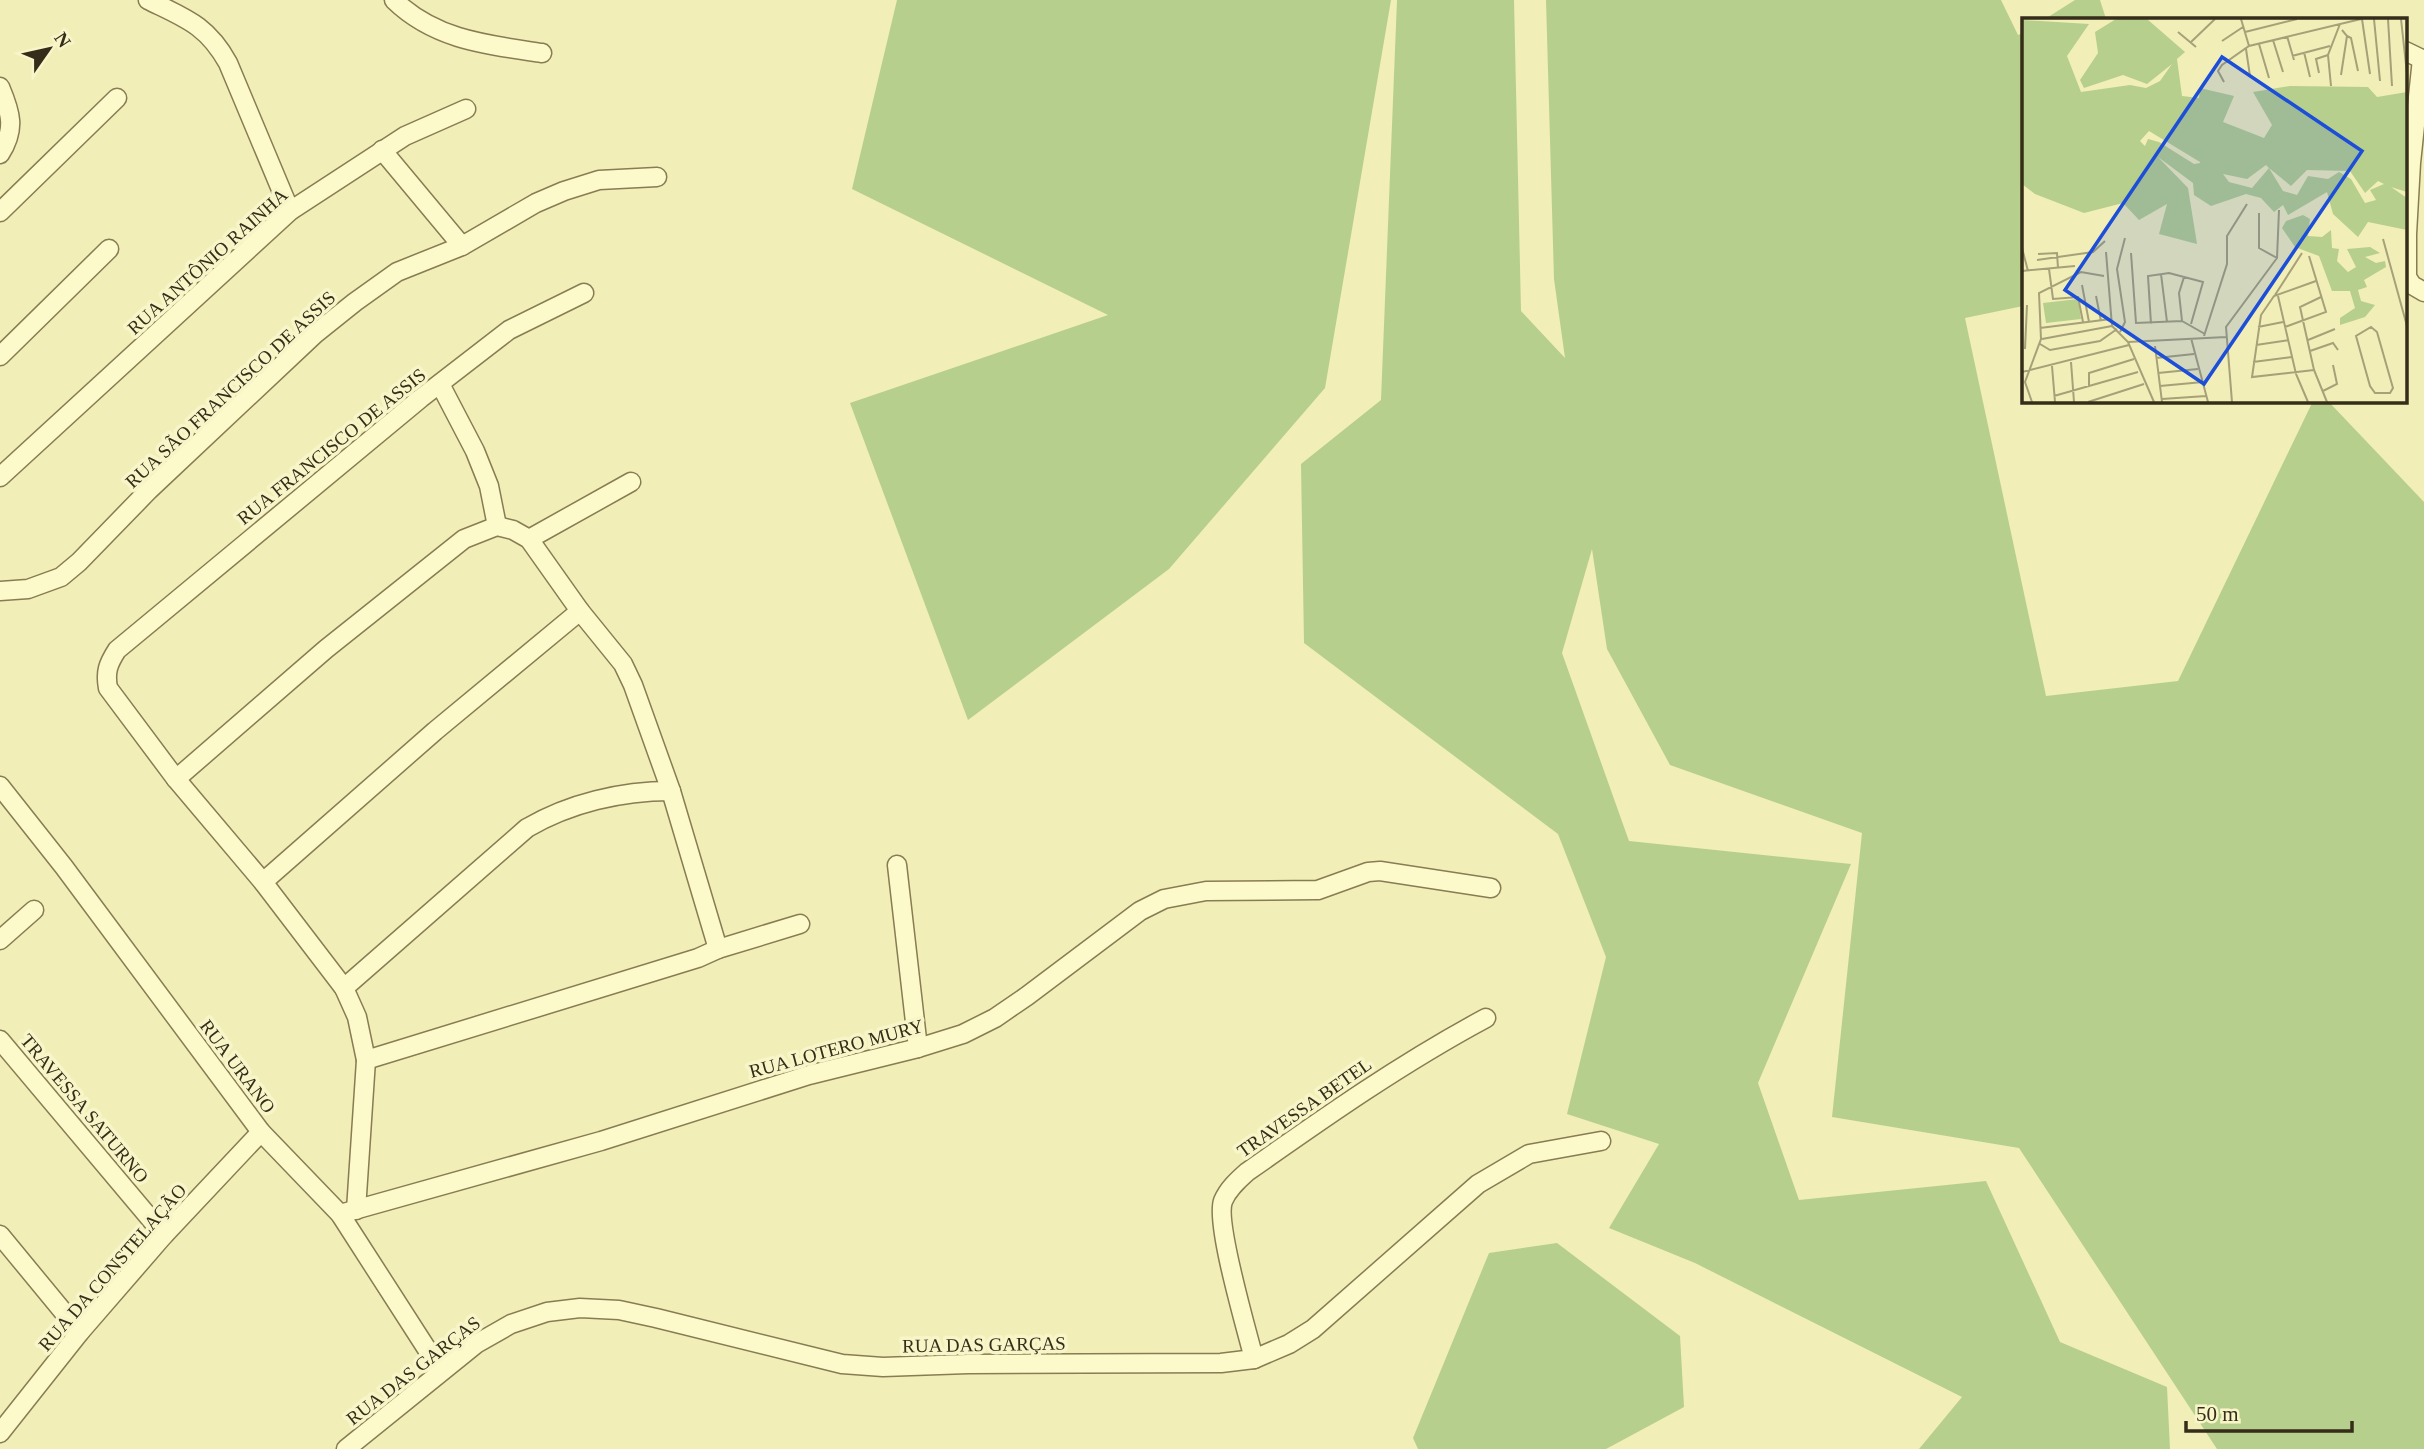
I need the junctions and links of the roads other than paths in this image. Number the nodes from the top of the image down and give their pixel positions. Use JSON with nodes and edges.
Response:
{"nodes":[{"id":1,"x":148,"y":0,"type":"edge"},
{"id":2,"x":394,"y":0,"type":"edge"},
{"id":3,"x":2406,"y":51,"type":"edge"},
{"id":4,"x":542,"y":53,"type":"dead end"},
{"id":5,"x":2423,"y":59,"type":"edge"},
{"id":6,"x":0,"y":87,"type":"edge"},
{"id":7,"x":117,"y":98,"type":"dead end"},
{"id":8,"x":466,"y":109,"type":"dead end"},
{"id":9,"x":382,"y":150,"type":"junction"},
{"id":10,"x":0,"y":154,"type":"edge"},
{"id":11,"x":657,"y":177,"type":"dead end"},
{"id":12,"x":290,"y":211,"type":"junction"},
{"id":13,"x":0,"y":212,"type":"edge"},
{"id":14,"x":462,"y":246,"type":"junction"},
{"id":15,"x":109,"y":248,"type":"dead end"},
{"id":16,"x":2424,"y":292,"type":"edge"},
{"id":17,"x":584,"y":293,"type":"dead end"},
{"id":18,"x":0,"y":356,"type":"edge"},
{"id":19,"x":440,"y":384,"type":"junction"},
{"id":20,"x":4,"y":467,"type":"edge"},
{"id":21,"x":631,"y":482,"type":"dead end"},
{"id":22,"x":497,"y":526,"type":"junction"},
{"id":23,"x":529,"y":539,"type":"junction"},
{"id":24,"x":0,"y":591,"type":"edge"},
{"id":25,"x":580,"y":611,"type":"junction"},
{"id":26,"x":176,"y":779,"type":"junction"},
{"id":27,"x":0,"y":786,"type":"edge"},
{"id":28,"x":671,"y":791,"type":"junction"},
{"id":29,"x":897,"y":865,"type":"dead end"},
{"id":30,"x":263,"y":882,"type":"junction"},
{"id":31,"x":1491,"y":888,"type":"dead end"},
{"id":32,"x":34,"y":910,"type":"dead end"},
{"id":33,"x":800,"y":924,"type":"dead end"},
{"id":34,"x":0,"y":940,"type":"edge"},
{"id":35,"x":719,"y":949,"type":"junction"},
{"id":36,"x":344,"y":988,"type":"junction"},
{"id":37,"x":1486,"y":1018,"type":"dead end"},
{"id":38,"x":0,"y":1040,"type":"edge"},
{"id":39,"x":918,"y":1048,"type":"junction"},
{"id":40,"x":366,"y":1060,"type":"junction"},
{"id":41,"x":261,"y":1132,"type":"junction"},
{"id":42,"x":1601,"y":1141,"type":"dead end"},
{"id":43,"x":348,"y":1212,"type":"junction"},
{"id":44,"x":0,"y":1235,"type":"edge"},
{"id":45,"x":164,"y":1235,"type":"junction"},
{"id":46,"x":80,"y":1332,"type":"junction"},
{"id":47,"x":1254,"y":1359,"type":"junction"},
{"id":48,"x":441,"y":1371,"type":"junction"},
{"id":49,"x":2,"y":1428,"type":"edge"},
{"id":50,"x":346,"y":1449,"type":"edge"}],
"edges":[{"from":1,"to":12,"type":"street"},
{"from":2,"to":4,"type":"street"},
{"from":3,"to":5,"type":"street"},
{"from":5,"to":16,"type":"street"},
{"from":6,"to":10,"type":"street"},
{"from":7,"to":13,"type":"street"},
{"from":8,"to":9,"type":"street","name":"RUA ANTÔNIO RAINHA"},
{"from":9,"to":12,"type":"street","name":"RUA ANTÔNIO RAINHA"},
{"from":9,"to":14,"type":"street"},
{"from":11,"to":14,"type":"street","name":"RUA SÃO FRANCISCO DE ASSIS"},
{"from":12,"to":20,"type":"street","name":"RUA ANTÔNIO RAINHA"},
{"from":14,"to":24,"type":"street","name":"RUA SÃO FRANCISCO DE ASSIS"},
{"from":15,"to":18,"type":"street"},
{"from":17,"to":19,"type":"street","name":"RUA FRANCISCO DE ASSIS"},
{"from":19,"to":22,"type":"street"},
{"from":19,"to":26,"type":"street","name":"RUA FRANCISCO DE ASSIS"},
{"from":21,"to":23,"type":"street"},
{"from":22,"to":23,"type":"street"},
{"from":22,"to":26,"type":"street"},
{"from":23,"to":25,"type":"street"},
{"from":25,"to":28,"type":"street"},
{"from":25,"to":30,"type":"street"},
{"from":26,"to":30,"type":"street"},
{"from":27,"to":41,"type":"street","name":"RUA URANO"},
{"from":28,"to":35,"type":"street"},
{"from":28,"to":36,"type":"street"},
{"from":29,"to":39,"type":"street"},
{"from":30,"to":36,"type":"street"},
{"from":31,"to":39,"type":"street","name":"RUA LOTERO MURY"},
{"from":32,"to":34,"type":"street"},
{"from":33,"to":35,"type":"street"},
{"from":35,"to":40,"type":"street"},
{"from":36,"to":40,"type":"street"},
{"from":37,"to":47,"type":"street","name":"TRAVESSA BETEL"},
{"from":38,"to":45,"type":"street","name":"TRAVESSA SATURNO"},
{"from":39,"to":43,"type":"street","name":"RUA LOTERO MURY"},
{"from":40,"to":43,"type":"street"},
{"from":41,"to":43,"type":"street","name":"RUA URANO"},
{"from":41,"to":45,"type":"street","name":"RUA DA CONSTELAÇÃO"},
{"from":42,"to":47,"type":"street","name":"RUA DAS GARÇAS"},
{"from":43,"to":48,"type":"street","name":"RUA URANO"},
{"from":44,"to":46,"type":"street"},
{"from":45,"to":46,"type":"street","name":"RUA DA CONSTELAÇÃO"},
{"from":46,"to":49,"type":"street","name":"RUA DA CONSTELAÇÃO"},
{"from":47,"to":48,"type":"street","name":"RUA DAS GARÇAS"},
{"from":48,"to":50,"type":"street","name":"RUA DAS GARÇAS"}]}
